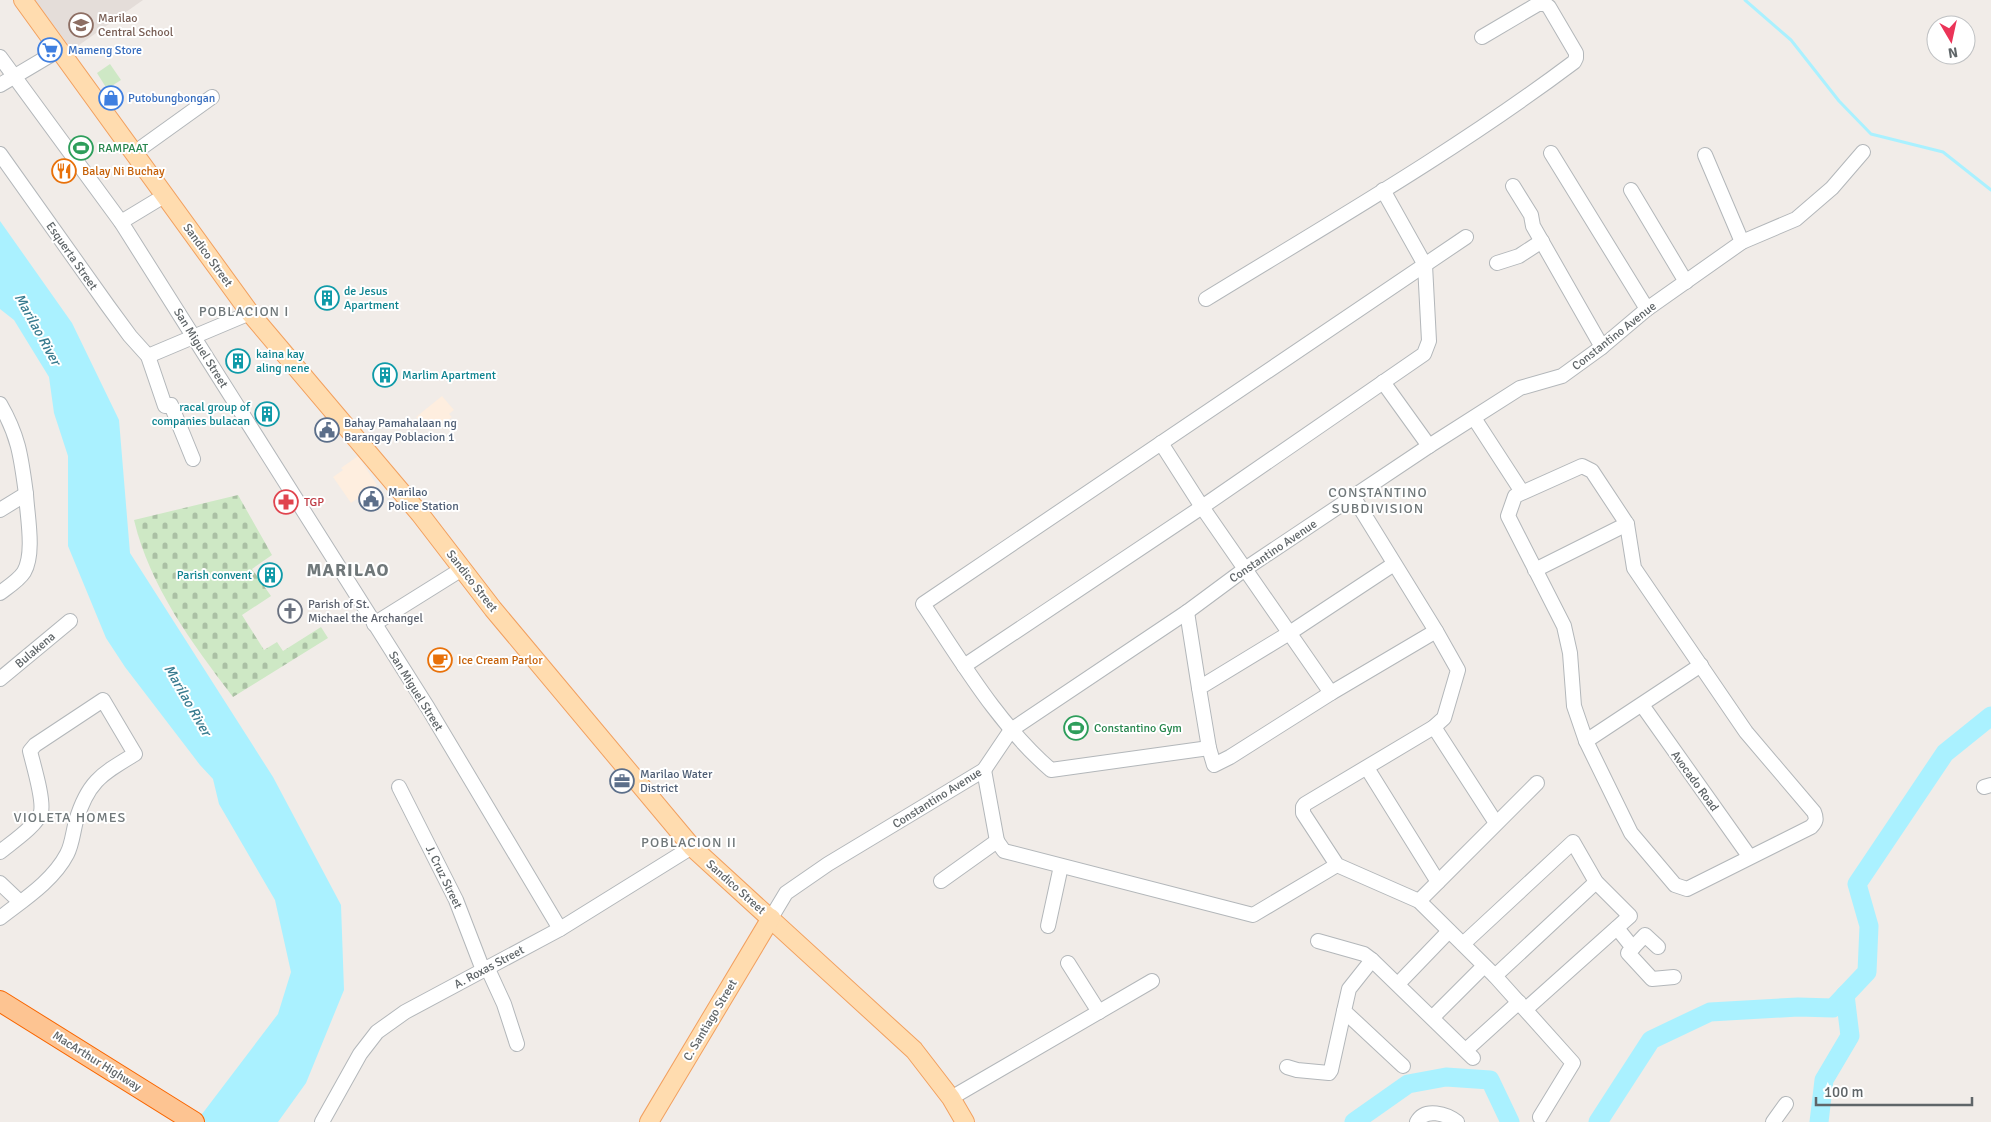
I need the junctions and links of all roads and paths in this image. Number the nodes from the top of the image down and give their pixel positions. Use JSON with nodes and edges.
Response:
{"nodes":[{"id":1,"x":23,"y":0,"type":"edge"},
{"id":2,"x":1482,"y":37,"type":"dead end"},
{"id":3,"x":59,"y":50,"type":"junction"},
{"id":4,"x":0,"y":57,"type":"edge"},
{"id":5,"x":14,"y":76,"type":"junction"},
{"id":6,"x":0,"y":85,"type":"edge"},
{"id":7,"x":212,"y":97,"type":"dead end"},
{"id":8,"x":1863,"y":152,"type":"dead end"},
{"id":9,"x":134,"y":153,"type":"junction"},
{"id":10,"x":1550,"y":153,"type":"dead end"},
{"id":11,"x":0,"y":154,"type":"edge"},
{"id":12,"x":1705,"y":155,"type":"dead end"},
{"id":13,"x":1513,"y":186,"type":"dead end"},
{"id":14,"x":1383,"y":190,"type":"junction"},
{"id":15,"x":1631,"y":190,"type":"dead end"},
{"id":16,"x":164,"y":196,"type":"junction"},
{"id":17,"x":121,"y":222,"type":"junction"},
{"id":18,"x":1466,"y":237,"type":"dead end"},
{"id":19,"x":1542,"y":241,"type":"junction"},
{"id":20,"x":1742,"y":242,"type":"junction"},
{"id":21,"x":1496,"y":263,"type":"dead end"},
{"id":22,"x":1425,"y":266,"type":"junction"},
{"id":23,"x":1686,"y":282,"type":"junction"},
{"id":24,"x":1206,"y":299,"type":"dead end"},
{"id":25,"x":1647,"y":309,"type":"junction"},
{"id":26,"x":250,"y":312,"type":"junction"},
{"id":27,"x":194,"y":337,"type":"junction"},
{"id":28,"x":1602,"y":347,"type":"junction"},
{"id":29,"x":148,"y":356,"type":"junction"},
{"id":30,"x":1382,"y":382,"type":"junction"},
{"id":31,"x":0,"y":404,"type":"edge"},
{"id":32,"x":1471,"y":420,"type":"junction"},
{"id":33,"x":1161,"y":443,"type":"junction"},
{"id":34,"x":1429,"y":446,"type":"junction"},
{"id":35,"x":193,"y":459,"type":"dead end"},
{"id":36,"x":26,"y":494,"type":"junction"},
{"id":37,"x":1519,"y":494,"type":"junction"},
{"id":38,"x":1354,"y":498,"type":"junction"},
{"id":39,"x":1202,"y":507,"type":"junction"},
{"id":40,"x":0,"y":510,"type":"edge"},
{"id":41,"x":1627,"y":524,"type":"junction"},
{"id":42,"x":1394,"y":564,"type":"junction"},
{"id":43,"x":462,"y":569,"type":"junction"},
{"id":44,"x":1245,"y":569,"type":"junction"},
{"id":45,"x":1535,"y":570,"type":"junction"},
{"id":46,"x":0,"y":593,"type":"edge"},
{"id":47,"x":1187,"y":612,"type":"junction"},
{"id":48,"x":70,"y":621,"type":"dead end"},
{"id":49,"x":374,"y":624,"type":"junction"},
{"id":50,"x":1436,"y":630,"type":"junction"},
{"id":51,"x":1291,"y":632,"type":"junction"},
{"id":52,"x":1701,"y":665,"type":"junction"},
{"id":53,"x":964,"y":666,"type":"junction"},
{"id":54,"x":0,"y":679,"type":"edge"},
{"id":55,"x":1200,"y":688,"type":"junction"},
{"id":56,"x":1331,"y":693,"type":"junction"},
{"id":57,"x":1642,"y":706,"type":"junction"},
{"id":58,"x":1434,"y":727,"type":"junction"},
{"id":59,"x":1011,"y":730,"type":"junction"},
{"id":60,"x":1586,"y":741,"type":"junction"},
{"id":61,"x":1209,"y":748,"type":"junction"},
{"id":62,"x":1367,"y":768,"type":"junction"},
{"id":63,"x":984,"y":770,"type":"junction"},
{"id":64,"x":1537,"y":783,"type":"dead end"},
{"id":65,"x":399,"y":787,"type":"dead end"},
{"id":66,"x":1496,"y":823,"type":"junction"},
{"id":67,"x":997,"y":841,"type":"junction"},
{"id":68,"x":692,"y":847,"type":"junction"},
{"id":69,"x":0,"y":852,"type":"edge"},
{"id":70,"x":1749,"y":856,"type":"junction"},
{"id":71,"x":1336,"y":865,"type":"junction"},
{"id":72,"x":1061,"y":866,"type":"junction"},
{"id":73,"x":941,"y":882,"type":"dead end"},
{"id":74,"x":1438,"y":882,"type":"junction"},
{"id":75,"x":1596,"y":882,"type":"junction"},
{"id":76,"x":0,"y":883,"type":"edge"},
{"id":77,"x":1419,"y":901,"type":"junction"},
{"id":78,"x":20,"y":902,"type":"junction"},
{"id":79,"x":0,"y":918,"type":"edge"},
{"id":80,"x":771,"y":918,"type":"junction"},
{"id":81,"x":1048,"y":926,"type":"dead end"},
{"id":82,"x":1617,"y":928,"type":"junction"},
{"id":83,"x":560,"y":929,"type":"junction"},
{"id":84,"x":1449,"y":931,"type":"junction"},
{"id":85,"x":1318,"y":941,"type":"dead end"},
{"id":86,"x":1463,"y":944,"type":"junction"},
{"id":87,"x":1633,"y":948,"type":"junction"},
{"id":88,"x":1658,"y":948,"type":"dead end"},
{"id":89,"x":1372,"y":960,"type":"junction"},
{"id":90,"x":1068,"y":962,"type":"dead end"},
{"id":91,"x":485,"y":968,"type":"junction"},
{"id":92,"x":1489,"y":971,"type":"junction"},
{"id":93,"x":1674,"y":977,"type":"dead end"},
{"id":94,"x":1152,"y":981,"type":"dead end"},
{"id":95,"x":1398,"y":984,"type":"junction"},
{"id":96,"x":0,"y":1001,"type":"edge"},
{"id":97,"x":1522,"y":1006,"type":"junction"},
{"id":98,"x":1344,"y":1011,"type":"junction"},
{"id":99,"x":1099,"y":1012,"type":"junction"},
{"id":100,"x":1433,"y":1017,"type":"junction"},
{"id":101,"x":517,"y":1044,"type":"dead end"},
{"id":102,"x":1403,"y":1066,"type":"dead end"},
{"id":103,"x":1287,"y":1067,"type":"dead end"},
{"id":104,"x":951,"y":1098,"type":"junction"},
{"id":105,"x":1786,"y":1104,"type":"dead end"},
{"id":106,"x":1540,"y":1117,"type":"dead end"},
{"id":107,"x":192,"y":1121,"type":"edge"},
{"id":108,"x":322,"y":1122,"type":"edge"},
{"id":109,"x":649,"y":1122,"type":"edge"},
{"id":110,"x":965,"y":1122,"type":"edge"},
{"id":111,"x":1417,"y":1122,"type":"edge"},
{"id":112,"x":1458,"y":1122,"type":"edge"},
{"id":113,"x":1773,"y":1122,"type":"edge"}],
"edges":[{"from":1,"to":3,"type":"main road","name":"Sandico Street"},
{"from":2,"to":14,"type":"street"},
{"from":3,"to":5,"type":"street"},
{"from":3,"to":9,"type":"main road","name":"Sandico Street"},
{"from":4,"to":5,"type":"street","name":"San Miguel Street"},
{"from":5,"to":6,"type":"street"},
{"from":5,"to":17,"type":"street","name":"San Miguel Street"},
{"from":7,"to":9,"type":"street"},
{"from":8,"to":20,"type":"street","name":"Constantino Avenue"},
{"from":9,"to":16,"type":"main road","name":"Sandico Street"},
{"from":10,"to":25,"type":"street"},
{"from":11,"to":29,"type":"street","name":"Esquerta Street"},
{"from":12,"to":20,"type":"street"},
{"from":13,"to":19,"type":"street"},
{"from":14,"to":22,"type":"street"},
{"from":14,"to":24,"type":"street"},
{"from":15,"to":23,"type":"street"},
{"from":16,"to":17,"type":"street"},
{"from":16,"to":26,"type":"main road","name":"Sandico Street"},
{"from":17,"to":27,"type":"street","name":"San Miguel Street"},
{"from":18,"to":22,"type":"street"},
{"from":19,"to":21,"type":"street"},
{"from":19,"to":28,"type":"street"},
{"from":20,"to":23,"type":"street","name":"Constantino Avenue"},
{"from":22,"to":30,"type":"street"},
{"from":22,"to":33,"type":"street"},
{"from":23,"to":25,"type":"street","name":"Constantino Avenue"},
{"from":25,"to":28,"type":"street","name":"Constantino Avenue"},
{"from":26,"to":27,"type":"street"},
{"from":26,"to":43,"type":"main road","name":"Sandico Street"},
{"from":27,"to":29,"type":"street"},
{"from":27,"to":49,"type":"street","name":"San Miguel Street"},
{"from":28,"to":32,"type":"street","name":"Constantino Avenue"},
{"from":29,"to":35,"type":"street"},
{"from":30,"to":34,"type":"street"},
{"from":30,"to":39,"type":"street"},
{"from":31,"to":36,"type":"street"},
{"from":32,"to":34,"type":"street","name":"Constantino Avenue"},
{"from":32,"to":37,"type":"street"},
{"from":33,"to":39,"type":"street"},
{"from":33,"to":53,"type":"street"},
{"from":34,"to":38,"type":"street","name":"Constantino Avenue"},
{"from":36,"to":40,"type":"street"},
{"from":36,"to":46,"type":"street"},
{"from":37,"to":41,"type":"street"},
{"from":37,"to":45,"type":"street"},
{"from":38,"to":42,"type":"street"},
{"from":38,"to":44,"type":"street","name":"Constantino Avenue"},
{"from":39,"to":44,"type":"street"},
{"from":39,"to":53,"type":"street"},
{"from":41,"to":45,"type":"street"},
{"from":41,"to":52,"type":"street"},
{"from":42,"to":50,"type":"street"},
{"from":42,"to":51,"type":"street"},
{"from":43,"to":49,"type":"street"},
{"from":43,"to":68,"type":"main road","name":"Sandico Street"},
{"from":44,"to":47,"type":"street","name":"Constantino Avenue"},
{"from":44,"to":51,"type":"street"},
{"from":45,"to":60,"type":"street"},
{"from":47,"to":55,"type":"street"},
{"from":47,"to":59,"type":"street","name":"Constantino Avenue"},
{"from":48,"to":54,"type":"street","name":"Bulakena"},
{"from":49,"to":83,"type":"street","name":"San Miguel Street"},
{"from":50,"to":56,"type":"street"},
{"from":50,"to":58,"type":"street"},
{"from":51,"to":55,"type":"street"},
{"from":51,"to":56,"type":"street"},
{"from":52,"to":57,"type":"street"},
{"from":52,"to":70,"type":"street"},
{"from":53,"to":59,"type":"street"},
{"from":55,"to":61,"type":"street"},
{"from":56,"to":61,"type":"street"},
{"from":57,"to":60,"type":"street"},
{"from":57,"to":70,"type":"street","name":"Avocado Road"},
{"from":58,"to":62,"type":"street"},
{"from":58,"to":66,"type":"street"},
{"from":59,"to":61,"type":"street"},
{"from":59,"to":63,"type":"street","name":"Constantino Avenue"},
{"from":60,"to":70,"type":"street"},
{"from":62,"to":71,"type":"street"},
{"from":62,"to":74,"type":"street"},
{"from":63,"to":67,"type":"street"},
{"from":63,"to":80,"type":"street","name":"Constantino Avenue"},
{"from":64,"to":66,"type":"street"},
{"from":65,"to":91,"type":"street","name":"J. Cruz Street"},
{"from":66,"to":74,"type":"street"},
{"from":67,"to":72,"type":"street"},
{"from":67,"to":73,"type":"street"},
{"from":68,"to":80,"type":"main road","name":"Sandico Street"},
{"from":68,"to":83,"type":"street","name":"A. Roxas Street"},
{"from":69,"to":78,"type":"street"},
{"from":71,"to":72,"type":"street"},
{"from":71,"to":77,"type":"street"},
{"from":72,"to":81,"type":"street"},
{"from":74,"to":77,"type":"street"},
{"from":75,"to":82,"type":"street"},
{"from":75,"to":86,"type":"street"},
{"from":75,"to":92,"type":"street"},
{"from":76,"to":78,"type":"street"},
{"from":77,"to":84,"type":"street"},
{"from":78,"to":79,"type":"street"},
{"from":80,"to":104,"type":"main road","name":"Sandico Street"},
{"from":80,"to":109,"type":"main road","name":"C. Santiago Street"},
{"from":82,"to":87,"type":"street"},
{"from":82,"to":97,"type":"street"},
{"from":83,"to":91,"type":"street","name":"A. Roxas Street"},
{"from":84,"to":86,"type":"street"},
{"from":84,"to":95,"type":"street"},
{"from":85,"to":89,"type":"street"},
{"from":86,"to":92,"type":"street"},
{"from":87,"to":88,"type":"street"},
{"from":87,"to":93,"type":"street"},
{"from":89,"to":95,"type":"street"},
{"from":89,"to":98,"type":"street"},
{"from":90,"to":99,"type":"street"},
{"from":91,"to":101,"type":"street","name":"J. Cruz Street"},
{"from":91,"to":108,"type":"street","name":"A. Roxas Street"},
{"from":92,"to":97,"type":"street"},
{"from":92,"to":100,"type":"street"},
{"from":94,"to":99,"type":"street"},
{"from":95,"to":100,"type":"street"},
{"from":96,"to":107,"type":"highway","name":"MacArthur Highway"},
{"from":97,"to":100,"type":"street"},
{"from":97,"to":106,"type":"street"},
{"from":98,"to":102,"type":"street"},
{"from":98,"to":103,"type":"street"},
{"from":99,"to":104,"type":"street"},
{"from":104,"to":110,"type":"main road","name":"Sandico Street"},
{"from":105,"to":113,"type":"street"},
{"from":111,"to":112,"type":"street"}]}
